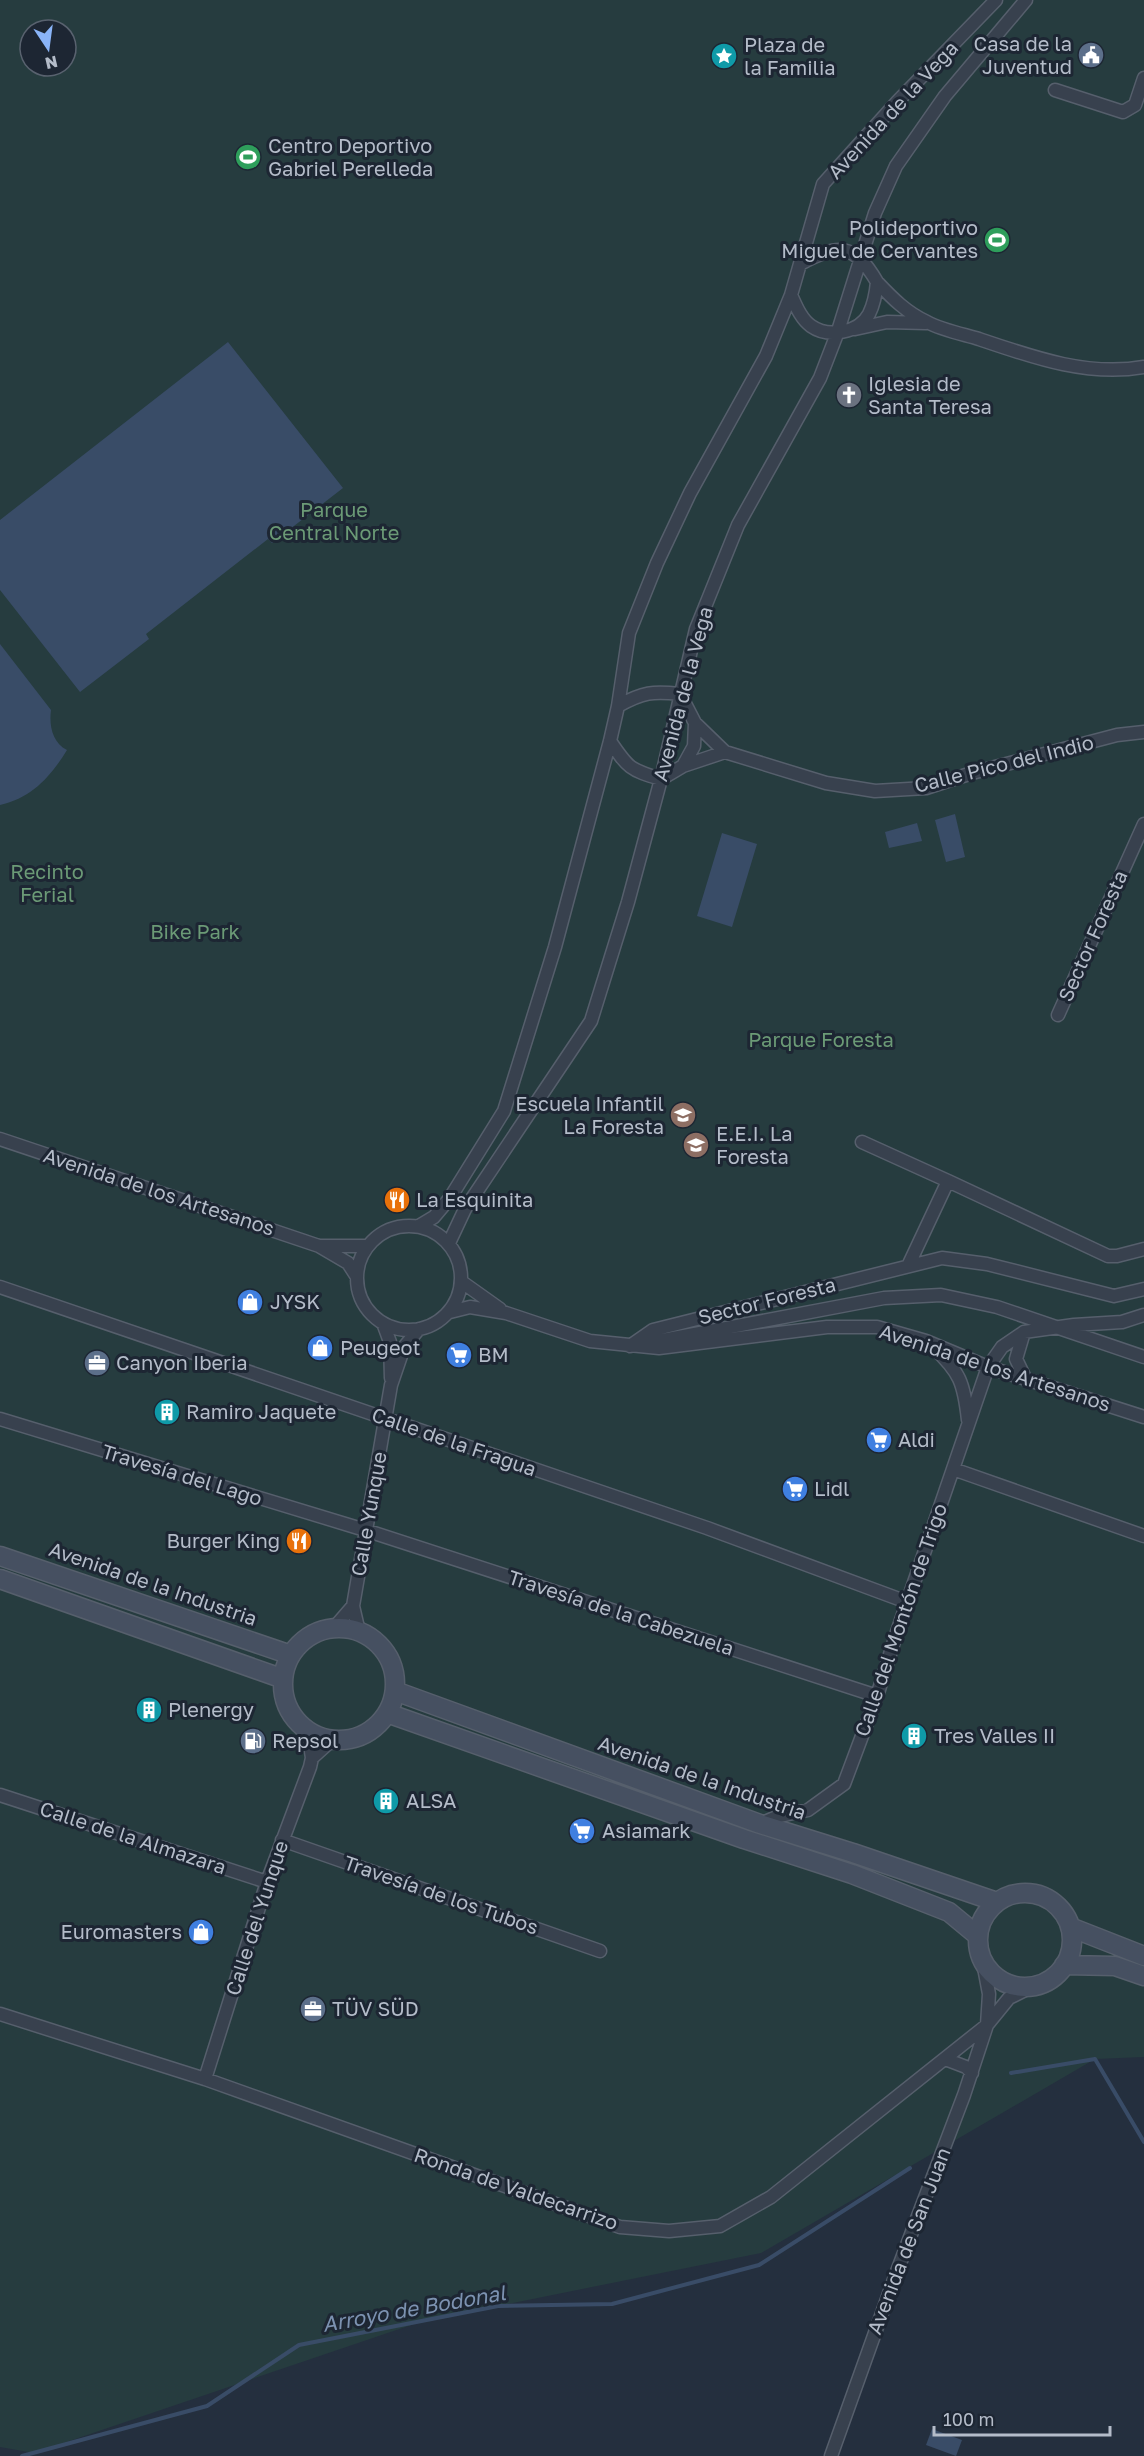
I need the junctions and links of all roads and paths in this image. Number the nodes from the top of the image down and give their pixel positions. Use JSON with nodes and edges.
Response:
{"nodes":[{"id":1,"x":996,"y":0,"type":"edge"},
{"id":2,"x":1026,"y":0,"type":"edge"},
{"id":3,"x":1144,"y":78,"type":"edge"},
{"id":4,"x":1054,"y":90,"type":"dead end"},
{"id":5,"x":861,"y":258,"type":"junction"},
{"id":6,"x":800,"y":264,"type":"junction"},
{"id":7,"x":877,"y":282,"type":"junction"},
{"id":8,"x":791,"y":295,"type":"junction"},
{"id":9,"x":927,"y":323,"type":"junction"},
{"id":10,"x":837,"y":334,"type":"junction"},
{"id":11,"x":1144,"y":367,"type":"edge"},
{"id":12,"x":680,"y":694,"type":"junction"},
{"id":13,"x":618,"y":706,"type":"junction"},
{"id":14,"x":695,"y":723,"type":"junction"},
{"id":15,"x":1144,"y":732,"type":"edge"},
{"id":16,"x":610,"y":741,"type":"junction"},
{"id":17,"x":725,"y":752,"type":"junction"},
{"id":18,"x":683,"y":766,"type":"junction"},
{"id":19,"x":661,"y":779,"type":"junction"},
{"id":20,"x":1144,"y":824,"type":"edge"},
{"id":21,"x":1058,"y":1015,"type":"dead end"},
{"id":22,"x":0,"y":1139,"type":"edge"},
{"id":23,"x":862,"y":1142,"type":"dead end"},
{"id":24,"x":948,"y":1181,"type":"junction"},
{"id":25,"x":419,"y":1226,"type":"junction"},
{"id":26,"x":449,"y":1243,"type":"junction"},
{"id":27,"x":319,"y":1246,"type":"junction"},
{"id":28,"x":367,"y":1246,"type":"junction"},
{"id":29,"x":1144,"y":1249,"type":"edge"},
{"id":30,"x":909,"y":1264,"type":"junction"},
{"id":31,"x":357,"y":1277,"type":"junction"},
{"id":32,"x":462,"y":1282,"type":"junction"},
{"id":33,"x":0,"y":1287,"type":"edge"},
{"id":34,"x":1144,"y":1289,"type":"edge"},
{"id":35,"x":450,"y":1312,"type":"junction"},
{"id":36,"x":506,"y":1313,"type":"junction"},
{"id":37,"x":1144,"y":1316,"type":"edge"},
{"id":38,"x":383,"y":1323,"type":"junction"},
{"id":39,"x":1054,"y":1327,"type":"junction"},
{"id":40,"x":419,"y":1329,"type":"junction"},
{"id":41,"x":1024,"y":1332,"type":"junction"},
{"id":42,"x":926,"y":1341,"type":"junction"},
{"id":43,"x":630,"y":1346,"type":"junction"},
{"id":44,"x":1144,"y":1357,"type":"edge"},
{"id":45,"x":988,"y":1367,"type":"junction"},
{"id":46,"x":1026,"y":1380,"type":"junction"},
{"id":47,"x":392,"y":1385,"type":"junction"},
{"id":48,"x":1144,"y":1417,"type":"edge"},
{"id":49,"x":0,"y":1419,"type":"edge"},
{"id":50,"x":386,"y":1420,"type":"junction"},
{"id":51,"x":969,"y":1424,"type":"junction"},
{"id":52,"x":953,"y":1469,"type":"junction"},
{"id":53,"x":365,"y":1530,"type":"junction"},
{"id":54,"x":1144,"y":1536,"type":"edge"},
{"id":55,"x":0,"y":1556,"type":"edge"},
{"id":56,"x":0,"y":1580,"type":"edge"},
{"id":57,"x":907,"y":1602,"type":"junction"},
{"id":58,"x":353,"y":1606,"type":"junction"},
{"id":59,"x":334,"y":1628,"type":"junction"},
{"id":60,"x":359,"y":1632,"type":"junction"},
{"id":61,"x":291,"y":1655,"type":"junction"},
{"id":62,"x":283,"y":1681,"type":"junction"},
{"id":63,"x":395,"y":1691,"type":"junction"},
{"id":64,"x":877,"y":1696,"type":"junction"},
{"id":65,"x":387,"y":1713,"type":"junction"},
{"id":66,"x":308,"y":1731,"type":"junction"},
{"id":67,"x":332,"y":1740,"type":"junction"},
{"id":68,"x":312,"y":1758,"type":"junction"},
{"id":69,"x":0,"y":1795,"type":"edge"},
{"id":70,"x":760,"y":1824,"type":"junction"},
{"id":71,"x":282,"y":1840,"type":"junction"},
{"id":72,"x":267,"y":1882,"type":"junction"},
{"id":73,"x":997,"y":1902,"type":"junction"},
{"id":74,"x":1070,"y":1927,"type":"junction"},
{"id":75,"x":978,"y":1936,"type":"junction"},
{"id":76,"x":600,"y":1951,"type":"dead end"},
{"id":77,"x":1144,"y":1956,"type":"edge"},
{"id":78,"x":983,"y":1962,"type":"junction"},
{"id":79,"x":1064,"y":1965,"type":"junction"},
{"id":80,"x":1144,"y":1976,"type":"edge"},
{"id":81,"x":1035,"y":1985,"type":"junction"},
{"id":82,"x":0,"y":2014,"type":"edge"},
{"id":83,"x":987,"y":2025,"type":"junction"},
{"id":84,"x":945,"y":2059,"type":"junction"},
{"id":85,"x":972,"y":2073,"type":"junction"},
{"id":86,"x":205,"y":2079,"type":"junction"},
{"id":87,"x":831,"y":2456,"type":"edge"}],
"edges":[{"from":1,"to":6,"type":"street","name":"Avenida de la Vega"},
{"from":2,"to":5,"type":"street","name":"Avenida de la Vega"},
{"from":3,"to":4,"type":"street"},
{"from":5,"to":6,"type":"street"},
{"from":5,"to":7,"type":"street"},
{"from":5,"to":10,"type":"street","name":"Avenida de la Vega"},
{"from":6,"to":8,"type":"street","name":"Avenida de la Vega"},
{"from":7,"to":9,"type":"street"},
{"from":7,"to":10,"type":"street"},
{"from":8,"to":10,"type":"street"},
{"from":8,"to":13,"type":"street","name":"Avenida de la Vega"},
{"from":9,"to":10,"type":"street"},
{"from":9,"to":11,"type":"street"},
{"from":10,"to":12,"type":"street","name":"Avenida de la Vega"},
{"from":12,"to":13,"type":"street"},
{"from":12,"to":14,"type":"street","name":"Calle Pico del Indio"},
{"from":12,"to":19,"type":"street","name":"Avenida de la Vega"},
{"from":13,"to":16,"type":"street","name":"Avenida de la Vega"},
{"from":14,"to":17,"type":"street","name":"Calle Pico del Indio"},
{"from":14,"to":18,"type":"street"},
{"from":15,"to":17,"type":"street","name":"Calle Pico del Indio"},
{"from":16,"to":19,"type":"street"},
{"from":16,"to":25,"type":"street","name":"Avenida de la Vega"},
{"from":17,"to":18,"type":"street"},
{"from":18,"to":19,"type":"street"},
{"from":19,"to":26,"type":"street","name":"Avenida de la Vega"},
{"from":20,"to":21,"type":"street","name":"Sector Foresta"},
{"from":22,"to":27,"type":"street","name":"Avenida de los Artesanos"},
{"from":23,"to":24,"type":"street"},
{"from":24,"to":29,"type":"street"},
{"from":24,"to":30,"type":"street"},
{"from":25,"to":26,"type":"street"},
{"from":25,"to":28,"type":"street"},
{"from":26,"to":32,"type":"street"},
{"from":27,"to":28,"type":"street","name":"Avenida de los Artesanos"},
{"from":27,"to":31,"type":"street","name":"Avenida de los Artesanos"},
{"from":28,"to":31,"type":"street"},
{"from":30,"to":34,"type":"street","name":"Sector Foresta"},
{"from":30,"to":43,"type":"street","name":"Sector Foresta"},
{"from":31,"to":38,"type":"street"},
{"from":32,"to":35,"type":"street"},
{"from":32,"to":36,"type":"street","name":"Avenida de los Artesanos"},
{"from":33,"to":50,"type":"street","name":"Calle de la Fragua"},
{"from":35,"to":36,"type":"street","name":"Avenida de los Artesanos"},
{"from":35,"to":40,"type":"street"},
{"from":36,"to":43,"type":"street","name":"Avenida de los Artesanos"},
{"from":37,"to":39,"type":"street"},
{"from":38,"to":40,"type":"street"},
{"from":38,"to":47,"type":"street","name":"Calle Yunque"},
{"from":39,"to":41,"type":"street"},
{"from":39,"to":43,"type":"street","name":"Avenida de los Artesanos"},
{"from":39,"to":44,"type":"street","name":"Avenida de los Artesanos"},
{"from":40,"to":47,"type":"street","name":"Calle Yunque"},
{"from":41,"to":45,"type":"street"},
{"from":41,"to":46,"type":"street"},
{"from":42,"to":43,"type":"street","name":"Avenida de los Artesanos"},
{"from":42,"to":45,"type":"street","name":"Avenida de los Artesanos"},
{"from":42,"to":51,"type":"street"},
{"from":45,"to":46,"type":"street","name":"Avenida de los Artesanos"},
{"from":45,"to":51,"type":"street","name":"Calle del Montón de Trigo"},
{"from":46,"to":48,"type":"street","name":"Avenida de los Artesanos"},
{"from":47,"to":50,"type":"street","name":"Calle Yunque"},
{"from":49,"to":53,"type":"street","name":"Travesía del Lago"},
{"from":50,"to":53,"type":"street","name":"Calle Yunque"},
{"from":50,"to":57,"type":"street","name":"Calle de la Fragua"},
{"from":51,"to":52,"type":"street","name":"Calle del Montón de Trigo"},
{"from":52,"to":54,"type":"street"},
{"from":52,"to":57,"type":"street","name":"Calle del Montón de Trigo"},
{"from":53,"to":58,"type":"street","name":"Calle Yunque"},
{"from":53,"to":64,"type":"street","name":"Travesía de la Cabezuela"},
{"from":55,"to":61,"type":"street","name":"Avenida de la Industria"},
{"from":56,"to":62,"type":"street"},
{"from":57,"to":64,"type":"street","name":"Calle del Montón de Trigo"},
{"from":58,"to":59,"type":"street"},
{"from":58,"to":60,"type":"street","name":"Calle Yunque"},
{"from":59,"to":60,"type":"street"},
{"from":59,"to":61,"type":"street"},
{"from":60,"to":63,"type":"street"},
{"from":61,"to":62,"type":"street"},
{"from":62,"to":66,"type":"street"},
{"from":63,"to":65,"type":"street"},
{"from":63,"to":70,"type":"street","name":"Avenida de la Industria"},
{"from":64,"to":70,"type":"street","name":"Calle del Montón de Trigo"},
{"from":65,"to":67,"type":"street"},
{"from":65,"to":75,"type":"street"},
{"from":66,"to":67,"type":"street"},
{"from":66,"to":68,"type":"street","name":"Calle del Yunque"},
{"from":67,"to":68,"type":"street","name":"Calle del Yunque"},
{"from":68,"to":71,"type":"street","name":"Calle del Yunque"},
{"from":69,"to":72,"type":"street","name":"Calle de la Almazara"},
{"from":70,"to":73,"type":"street","name":"Avenida de la Industria"},
{"from":71,"to":72,"type":"street","name":"Calle del Yunque"},
{"from":71,"to":76,"type":"street","name":"Travesía de los Tubos"},
{"from":72,"to":86,"type":"street","name":"Calle del Yunque"},
{"from":73,"to":74,"type":"street"},
{"from":73,"to":75,"type":"street"},
{"from":74,"to":77,"type":"street"},
{"from":74,"to":79,"type":"street"},
{"from":75,"to":78,"type":"street"},
{"from":78,"to":81,"type":"street"},
{"from":78,"to":83,"type":"street"},
{"from":79,"to":80,"type":"street"},
{"from":79,"to":81,"type":"street"},
{"from":81,"to":83,"type":"street","name":"Ronda de Valdecarrizo"},
{"from":82,"to":86,"type":"street","name":"Ronda de Valdecarrizo"},
{"from":83,"to":84,"type":"street","name":"Ronda de Valdecarrizo"},
{"from":83,"to":85,"type":"street","name":"Avenida de San Juan"},
{"from":84,"to":85,"type":"street"},
{"from":84,"to":86,"type":"street","name":"Ronda de Valdecarrizo"},
{"from":85,"to":87,"type":"street","name":"Avenida de San Juan"}]}
